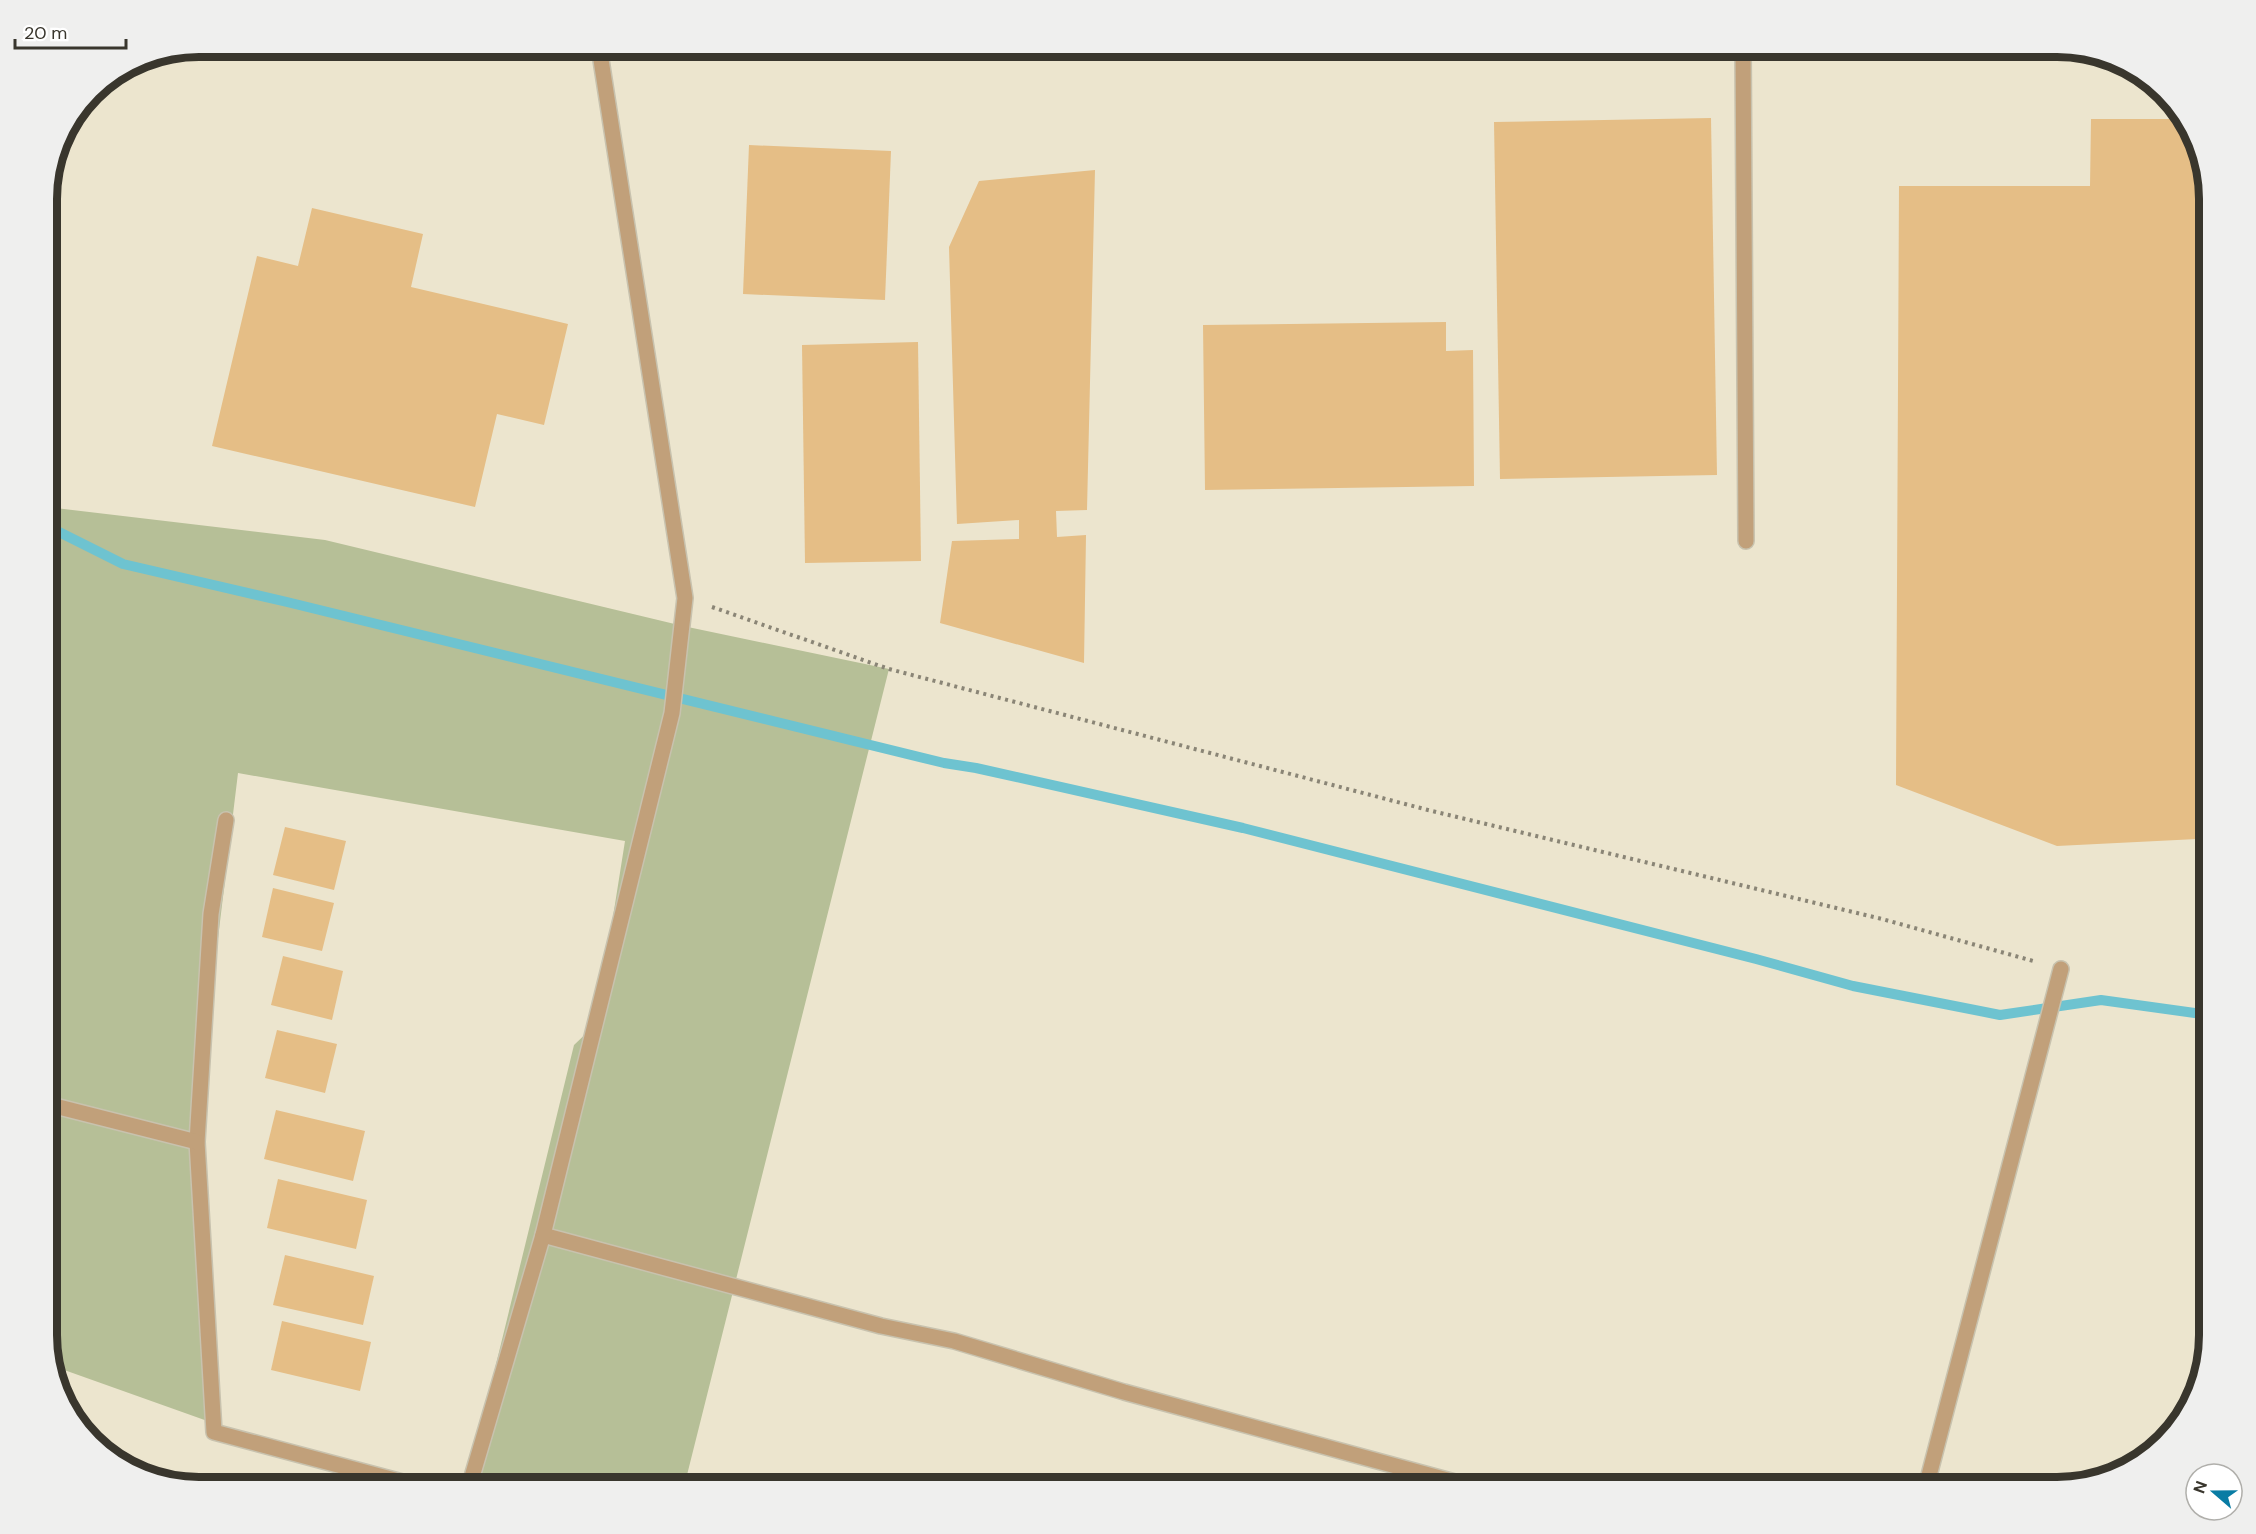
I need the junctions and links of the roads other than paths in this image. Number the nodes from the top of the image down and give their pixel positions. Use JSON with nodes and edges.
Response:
{"nodes":[{"id":1,"x":601,"y":57,"type":"edge"},
{"id":2,"x":1743,"y":57,"type":"edge"},
{"id":3,"x":1746,"y":541,"type":"dead end"},
{"id":4,"x":226,"y":820,"type":"dead end"},
{"id":5,"x":2061,"y":969,"type":"road end"},
{"id":6,"x":57,"y":1107,"type":"edge"},
{"id":7,"x":197,"y":1142,"type":"junction"},
{"id":8,"x":543,"y":1235,"type":"junction"},
{"id":9,"x":380,"y":1477,"type":"edge"},
{"id":10,"x":472,"y":1477,"type":"edge"},
{"id":11,"x":1433,"y":1477,"type":"edge"},
{"id":12,"x":1929,"y":1477,"type":"edge"}],
"edges":[{"from":1,"to":8,"type":"street"},
{"from":2,"to":3,"type":"street"},
{"from":4,"to":7,"type":"street"},
{"from":5,"to":12,"type":"street"},
{"from":6,"to":7,"type":"street"},
{"from":7,"to":9,"type":"street"},
{"from":8,"to":10,"type":"street"},
{"from":8,"to":11,"type":"street"}]}
